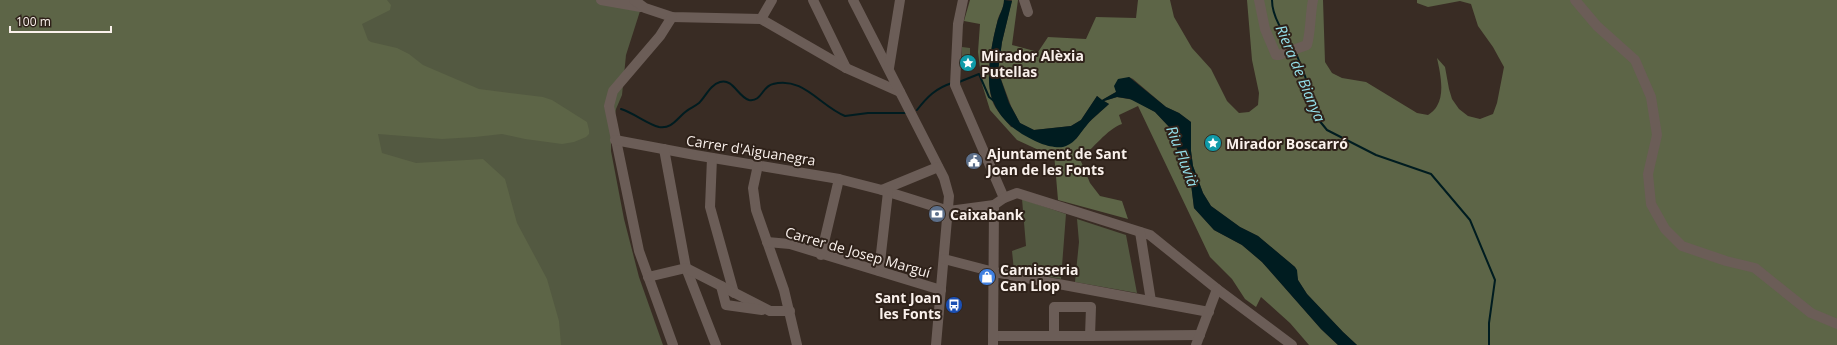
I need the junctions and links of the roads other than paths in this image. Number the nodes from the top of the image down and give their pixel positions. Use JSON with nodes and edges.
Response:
{"nodes":[{"id":1,"x":602,"y":0,"type":"edge"},
{"id":2,"x":634,"y":0,"type":"edge"},
{"id":3,"x":772,"y":0,"type":"edge"},
{"id":4,"x":813,"y":0,"type":"edge"},
{"id":5,"x":853,"y":0,"type":"edge"},
{"id":6,"x":900,"y":0,"type":"edge"},
{"id":7,"x":962,"y":0,"type":"edge"},
{"id":8,"x":1024,"y":0,"type":"edge"},
{"id":9,"x":1028,"y":0,"type":"edge"},
{"id":10,"x":1259,"y":0,"type":"edge"},
{"id":11,"x":1313,"y":0,"type":"edge"},
{"id":12,"x":1576,"y":0,"type":"edge"},
{"id":13,"x":645,"y":8,"type":"junction"},
{"id":14,"x":672,"y":17,"type":"junction"},
{"id":15,"x":761,"y":18,"type":"junction"},
{"id":16,"x":846,"y":68,"type":"junction"},
{"id":17,"x":889,"y":68,"type":"junction"},
{"id":18,"x":900,"y":92,"type":"junction"},
{"id":19,"x":615,"y":140,"type":"junction"},
{"id":20,"x":664,"y":149,"type":"junction"},
{"id":21,"x":712,"y":158,"type":"junction"},
{"id":22,"x":758,"y":165,"type":"junction"},
{"id":23,"x":938,"y":166,"type":"junction"},
{"id":24,"x":839,"y":179,"type":"junction"},
{"id":25,"x":885,"y":191,"type":"junction"},
{"id":26,"x":1004,"y":198,"type":"junction"},
{"id":27,"x":994,"y":205,"type":"junction"},
{"id":28,"x":948,"y":211,"type":"junction"},
{"id":29,"x":1140,"y":232,"type":"junction"},
{"id":30,"x":767,"y":242,"type":"junction"},
{"id":31,"x":821,"y":255,"type":"junction"},
{"id":32,"x":944,"y":259,"type":"junction"},
{"id":33,"x":686,"y":268,"type":"junction"},
{"id":34,"x":879,"y":271,"type":"junction"},
{"id":35,"x":994,"y":272,"type":"junction"},
{"id":36,"x":648,"y":277,"type":"junction"},
{"id":37,"x":709,"y":280,"type":"junction"},
{"id":38,"x":694,"y":286,"type":"junction"},
{"id":39,"x":721,"y":286,"type":"junction"},
{"id":40,"x":1217,"y":289,"type":"junction"},
{"id":41,"x":941,"y":290,"type":"junction"},
{"id":42,"x":734,"y":293,"type":"junction"},
{"id":43,"x":1151,"y":301,"type":"junction"},
{"id":44,"x":770,"y":311,"type":"junction"},
{"id":45,"x":790,"y":311,"type":"junction"},
{"id":46,"x":1209,"y":312,"type":"junction"},
{"id":47,"x":1837,"y":324,"type":"edge"},
{"id":48,"x":1200,"y":335,"type":"junction"},
{"id":49,"x":1054,"y":336,"type":"junction"},
{"id":50,"x":1090,"y":336,"type":"junction"},
{"id":51,"x":993,"y":341,"type":"edge"},
{"id":52,"x":1023,"y":341,"type":"edge"},
{"id":53,"x":1070,"y":341,"type":"edge"},
{"id":54,"x":673,"y":345,"type":"edge"},
{"id":55,"x":716,"y":345,"type":"edge"},
{"id":56,"x":797,"y":345,"type":"edge"},
{"id":57,"x":936,"y":345,"type":"edge"},
{"id":58,"x":1196,"y":345,"type":"edge"},
{"id":59,"x":1292,"y":345,"type":"edge"}],
"edges":[{"from":1,"to":13,"type":"street"},
{"from":2,"to":13,"type":"street"},
{"from":3,"to":15,"type":"street"},
{"from":4,"to":16,"type":"street"},
{"from":5,"to":17,"type":"street"},
{"from":6,"to":17,"type":"street"},
{"from":7,"to":26,"type":"street"},
{"from":8,"to":9,"type":"street"},
{"from":10,"to":11,"type":"street"},
{"from":12,"to":47,"type":"street"},
{"from":13,"to":14,"type":"street"},
{"from":14,"to":15,"type":"street"},
{"from":14,"to":19,"type":"street"},
{"from":15,"to":16,"type":"street"},
{"from":16,"to":18,"type":"street"},
{"from":17,"to":18,"type":"street"},
{"from":18,"to":23,"type":"street"},
{"from":19,"to":20,"type":"street","name":"Carrer d'Aiguanegra"},
{"from":19,"to":36,"type":"street"},
{"from":20,"to":21,"type":"street","name":"Carrer d'Aiguanegra"},
{"from":20,"to":33,"type":"street"},
{"from":21,"to":22,"type":"street","name":"Carrer d'Aiguanegra"},
{"from":21,"to":42,"type":"street"},
{"from":22,"to":24,"type":"street","name":"Carrer d'Aiguanegra"},
{"from":22,"to":30,"type":"street"},
{"from":23,"to":25,"type":"street"},
{"from":23,"to":28,"type":"street"},
{"from":24,"to":25,"type":"street","name":"Carrer d'Aiguanegra"},
{"from":24,"to":31,"type":"street"},
{"from":25,"to":28,"type":"street","name":"Carrer d'Aiguanegra"},
{"from":25,"to":34,"type":"street"},
{"from":26,"to":27,"type":"street"},
{"from":26,"to":29,"type":"street"},
{"from":27,"to":28,"type":"street"},
{"from":27,"to":35,"type":"street"},
{"from":28,"to":32,"type":"street"},
{"from":29,"to":40,"type":"street"},
{"from":29,"to":43,"type":"street"},
{"from":30,"to":31,"type":"street","name":"Carrer de Josep Marguí"},
{"from":30,"to":45,"type":"street"},
{"from":31,"to":34,"type":"street","name":"Carrer de Josep Marguí"},
{"from":32,"to":35,"type":"street"},
{"from":32,"to":41,"type":"street"},
{"from":33,"to":36,"type":"street"},
{"from":33,"to":37,"type":"street"},
{"from":33,"to":38,"type":"street"},
{"from":34,"to":41,"type":"street","name":"Carrer de Josep Marguí"},
{"from":35,"to":43,"type":"street"},
{"from":35,"to":51,"type":"street"},
{"from":36,"to":54,"type":"street"},
{"from":37,"to":38,"type":"street"},
{"from":37,"to":39,"type":"street"},
{"from":38,"to":55,"type":"street"},
{"from":39,"to":42,"type":"street"},
{"from":39,"to":44,"type":"street"},
{"from":40,"to":46,"type":"street"},
{"from":40,"to":59,"type":"street"},
{"from":41,"to":57,"type":"street"},
{"from":42,"to":44,"type":"street"},
{"from":43,"to":46,"type":"street"},
{"from":44,"to":45,"type":"street"},
{"from":45,"to":56,"type":"street"},
{"from":46,"to":48,"type":"street"},
{"from":48,"to":50,"type":"street"},
{"from":48,"to":58,"type":"street"},
{"from":49,"to":50,"type":"street"},
{"from":49,"to":52,"type":"street"},
{"from":49,"to":53,"type":"street"},
{"from":50,"to":53,"type":"street"},
{"from":51,"to":52,"type":"street"}]}
